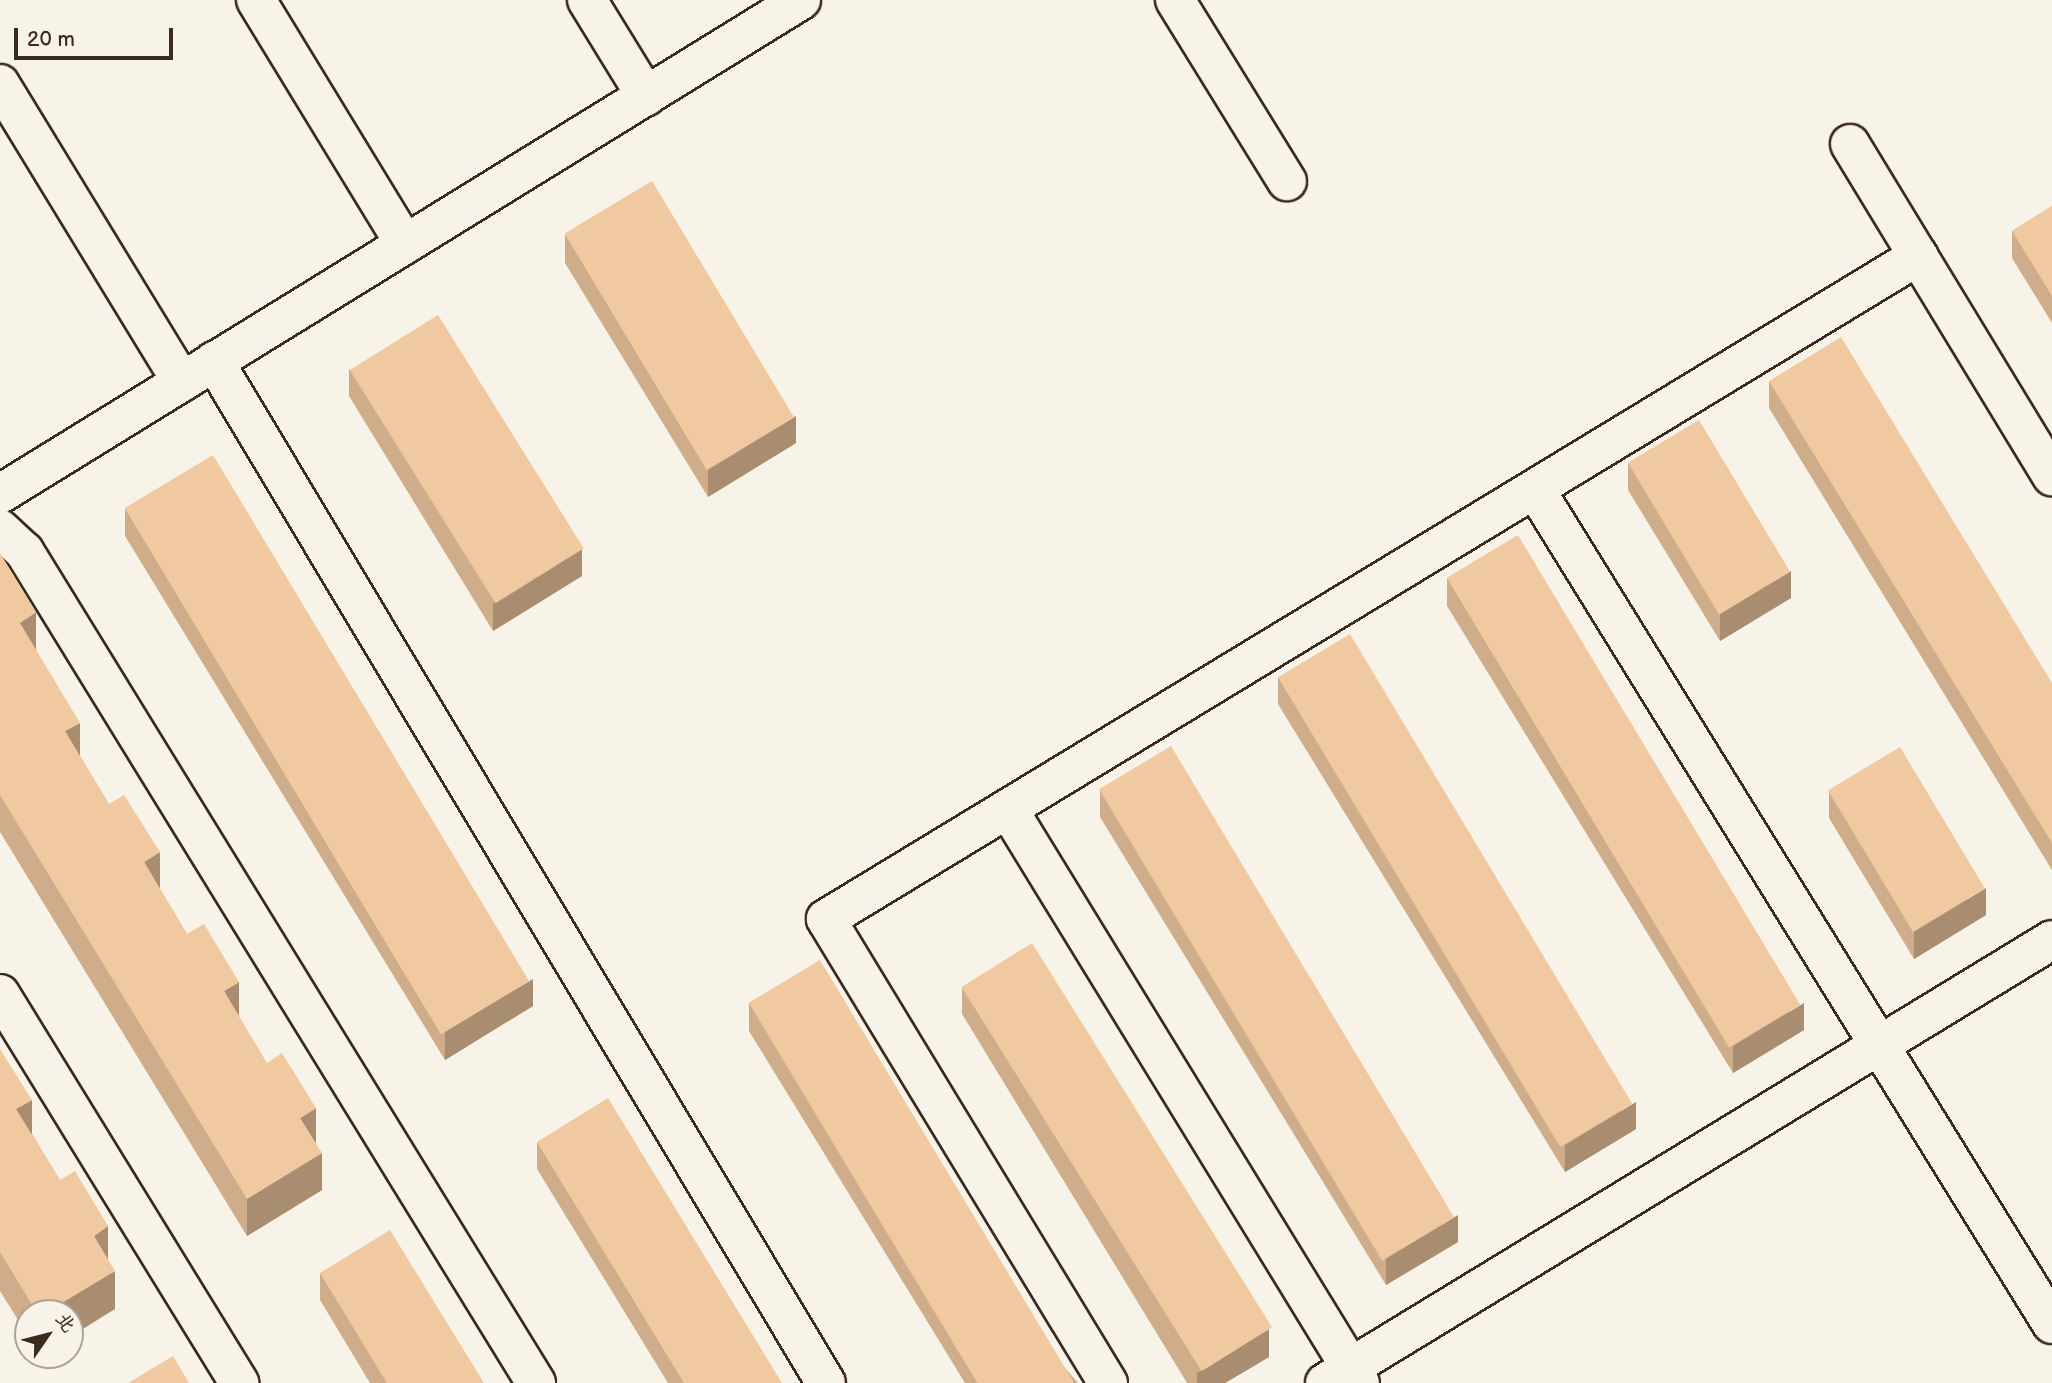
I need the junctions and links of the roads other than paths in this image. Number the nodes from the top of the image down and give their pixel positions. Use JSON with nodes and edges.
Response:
{"nodes":[{"id":1,"x":256,"y":0,"type":"edge"},
{"id":2,"x":587,"y":0,"type":"edge"},
{"id":3,"x":801,"y":0,"type":"edge"},
{"id":4,"x":1175,"y":0,"type":"edge"},
{"id":5,"x":0,"y":84,"type":"edge"},
{"id":6,"x":646,"y":96,"type":"junction"},
{"id":7,"x":1850,"y":144,"type":"dead end"},
{"id":8,"x":1287,"y":181,"type":"dead end"},
{"id":9,"x":405,"y":244,"type":"junction"},
{"id":10,"x":1918,"y":256,"type":"junction"},
{"id":11,"x":214,"y":361,"type":"junction"},
{"id":12,"x":182,"y":382,"type":"junction"},
{"id":13,"x":2052,"y":476,"type":"edge"},
{"id":14,"x":1535,"y":489,"type":"junction"},
{"id":15,"x":0,"y":494,"type":"edge"},
{"id":16,"x":0,"y":529,"type":"edge"},
{"id":17,"x":1008,"y":809,"type":"junction"},
{"id":18,"x":2052,"y":940,"type":"edge"},
{"id":19,"x":0,"y":994,"type":"edge"},
{"id":20,"x":1879,"y":1045,"type":"junction"},
{"id":21,"x":2052,"y":1324,"type":"edge"},
{"id":22,"x":1345,"y":1378,"type":"edge"},
{"id":23,"x":239,"y":1383,"type":"edge"},
{"id":24,"x":536,"y":1383,"type":"edge"},
{"id":25,"x":826,"y":1383,"type":"edge"},
{"id":26,"x":1108,"y":1383,"type":"edge"}],
"edges":[{"from":1,"to":9,"type":"street"},
{"from":2,"to":6,"type":"street"},
{"from":3,"to":6,"type":"street"},
{"from":4,"to":8,"type":"street"},
{"from":5,"to":12,"type":"street"},
{"from":6,"to":9,"type":"street"},
{"from":7,"to":10,"type":"street"},
{"from":9,"to":11,"type":"street"},
{"from":10,"to":13,"type":"street"},
{"from":10,"to":14,"type":"street"},
{"from":11,"to":12,"type":"street"},
{"from":11,"to":25,"type":"street"},
{"from":12,"to":15,"type":"street"},
{"from":14,"to":17,"type":"street"},
{"from":14,"to":20,"type":"street"},
{"from":16,"to":24,"type":"street"},
{"from":17,"to":22,"type":"street"},
{"from":17,"to":26,"type":"street"},
{"from":18,"to":20,"type":"street"},
{"from":19,"to":23,"type":"street"},
{"from":20,"to":21,"type":"street"},
{"from":20,"to":22,"type":"street"}]}
